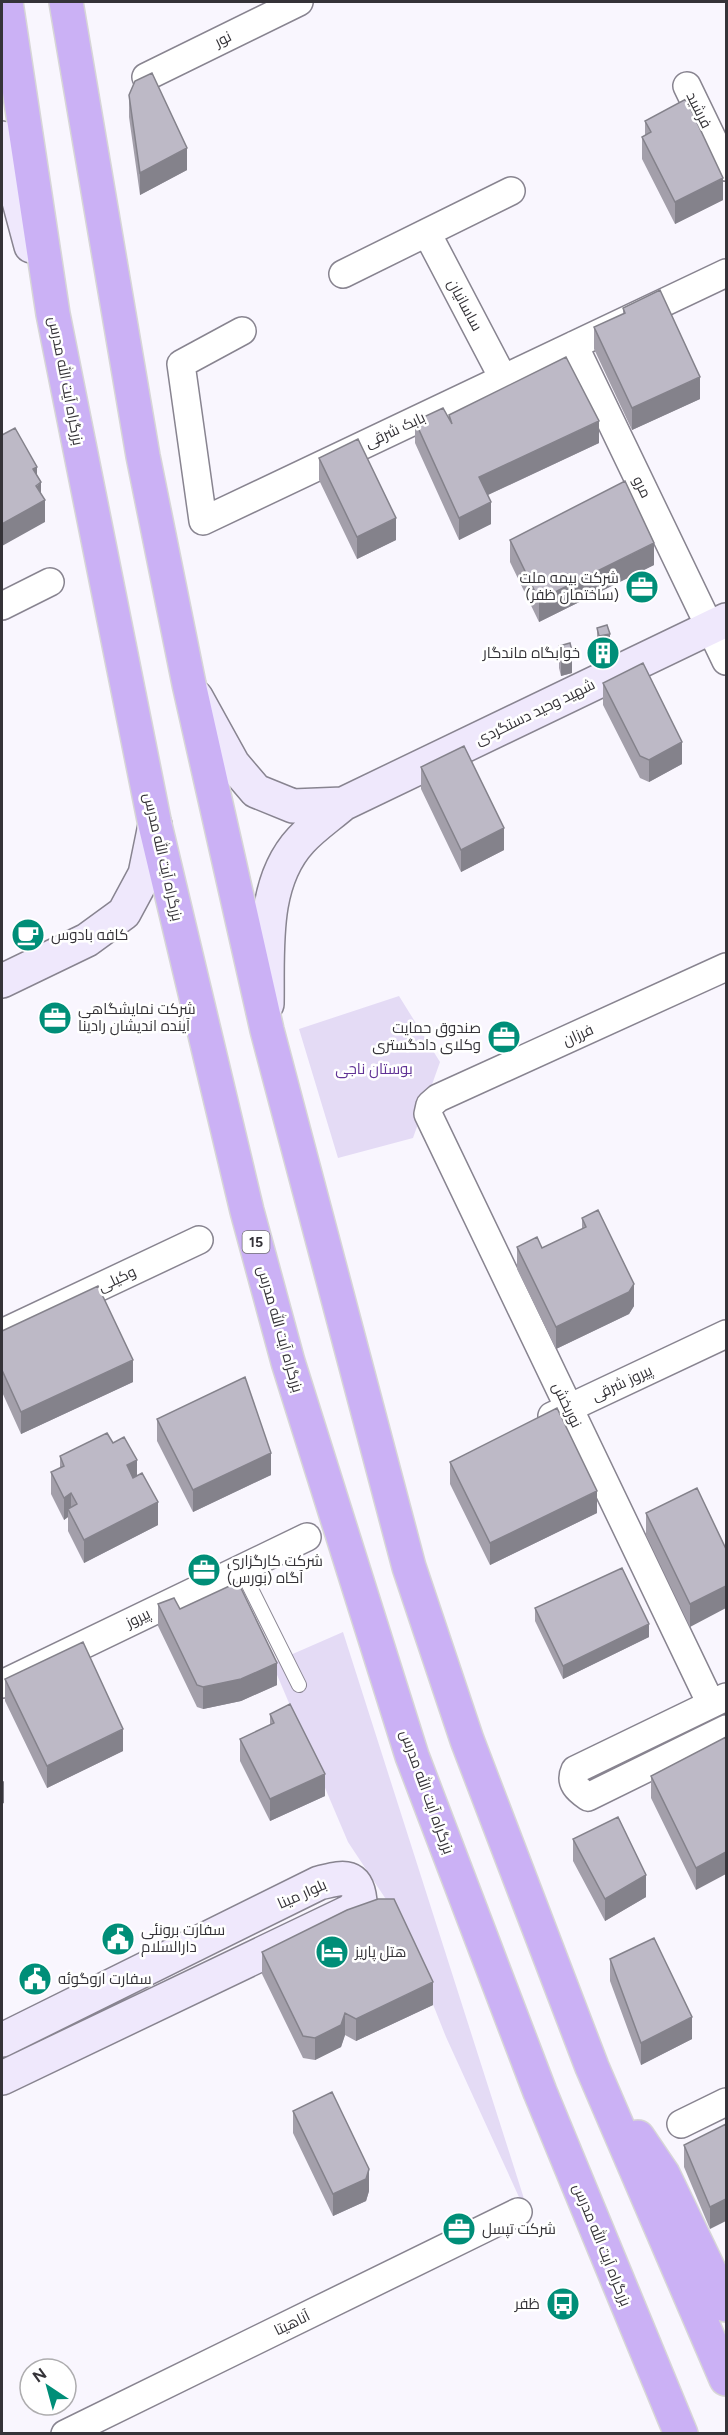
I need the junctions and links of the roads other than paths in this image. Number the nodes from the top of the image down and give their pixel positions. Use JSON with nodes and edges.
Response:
{"nodes":[{"id":1,"x":6,"y":2,"type":"edge"},
{"id":2,"x":66,"y":2,"type":"edge"},
{"id":3,"x":299,"y":2,"type":"edge"},
{"id":4,"x":146,"y":77,"type":"edge"},
{"id":5,"x":687,"y":86,"type":"dead end"},
{"id":6,"x":2,"y":138,"type":"edge"},
{"id":7,"x":726,"y":167,"type":"edge"},
{"id":8,"x":511,"y":191,"type":"dead end"},
{"id":9,"x":427,"y":233,"type":"junction"},
{"id":10,"x":726,"y":273,"type":"edge"},
{"id":11,"x":343,"y":274,"type":"dead end"},
{"id":12,"x":242,"y":331,"type":"dead end"},
{"id":13,"x":574,"y":345,"type":"junction"},
{"id":14,"x":59,"y":346,"type":"junction"},
{"id":15,"x":503,"y":378,"type":"junction"},
{"id":16,"x":50,"y":582,"type":"dead end"},
{"id":17,"x":2,"y":606,"type":"edge"},
{"id":18,"x":718,"y":624,"type":"edge"},
{"id":19,"x":726,"y":661,"type":"edge"},
{"id":20,"x":189,"y":684,"type":"junction"},
{"id":21,"x":343,"y":804,"type":"junction"},
{"id":22,"x":154,"y":825,"type":"junction"},
{"id":23,"x":726,"y":967,"type":"edge"},
{"id":24,"x":2,"y":981,"type":"edge"},
{"id":25,"x":267,"y":1030,"type":"junction"},
{"id":26,"x":430,"y":1105,"type":"joint"},
{"id":27,"x":199,"y":1240,"type":"dead end"},
{"id":28,"x":2,"y":1333,"type":"edge"},
{"id":29,"x":726,"y":1334,"type":"edge"},
{"id":30,"x":569,"y":1409,"type":"junction"},
{"id":31,"x":527,"y":1428,"type":"edge"},
{"id":32,"x":307,"y":1537,"type":"dead end"},
{"id":33,"x":241,"y":1569,"type":"junction"},
{"id":34,"x":2,"y":1684,"type":"edge"},
{"id":35,"x":299,"y":1685,"type":"dead end"},
{"id":36,"x":719,"y":1700,"type":"edge"},
{"id":37,"x":726,"y":1729,"type":"edge"},
{"id":38,"x":2,"y":2040,"type":"edge"},
{"id":39,"x":592,"y":2067,"type":"junction"},
{"id":40,"x":2,"y":2078,"type":"edge"},
{"id":41,"x":726,"y":2102,"type":"edge"},
{"id":42,"x":681,"y":2124,"type":"dead end"},
{"id":43,"x":519,"y":2212,"type":"dead end"},
{"id":44,"x":726,"y":2305,"type":"edge"},
{"id":45,"x":635,"y":2327,"type":"junction"},
{"id":46,"x":726,"y":2379,"type":"edge"},
{"id":47,"x":65,"y":2433,"type":"edge"},
{"id":48,"x":655,"y":2433,"type":"edge"},
{"id":49,"x":681,"y":2433,"type":"edge"}],
"edges":[{"from":1,"to":14,"type":"highway","name":"بزرگراه آیت الله مدرس","number":"15"},
{"from":2,"to":20,"type":"highway"},
{"from":3,"to":4,"type":"street","name":"نور"},
{"from":5,"to":7,"type":"street","name":"فرشید"},
{"from":6,"to":14,"type":"main road"},
{"from":8,"to":9,"type":"street"},
{"from":9,"to":11,"type":"street"},
{"from":9,"to":15,"type":"street","name":"ساسانیان"},
{"from":10,"to":13,"type":"street","name":"بابک شرقی"},
{"from":12,"to":15,"type":"street","name":"بابک شرقی"},
{"from":13,"to":15,"type":"street","name":"بابک شرقی"},
{"from":13,"to":18,"type":"street","name":"مرو"},
{"from":14,"to":22,"type":"highway","name":"بزرگراه آیت الله مدرس","number":"15"},
{"from":16,"to":17,"type":"street"},
{"from":18,"to":19,"type":"street","name":"مرو"},
{"from":18,"to":21,"type":"main road","name":"شهید وحید دستگردی"},
{"from":20,"to":21,"type":"main road","name":"شهید وحید دستگردی"},
{"from":20,"to":25,"type":"highway"},
{"from":21,"to":25,"type":"main road","name":"شهید وحید دستگردی"},
{"from":22,"to":24,"type":"main road"},
{"from":22,"to":45,"type":"highway","name":"بزرگراه آیت الله مدرس","number":"15"},
{"from":23,"to":26,"type":"street","name":"فرزان"},
{"from":25,"to":39,"type":"highway"},
{"from":26,"to":30,"type":"street","name":"نوربخش"},
{"from":27,"to":28,"type":"street","name":"وكيلی"},
{"from":29,"to":30,"type":"street","name":"پیروز شرقی"},
{"from":30,"to":31,"type":"street","name":"پیروز شرقی"},
{"from":30,"to":36,"type":"street","name":"نوربخش"},
{"from":32,"to":33,"type":"street","name":"پیروز"},
{"from":33,"to":34,"type":"street","name":"پیروز"},
{"from":33,"to":35,"type":"lane"},
{"from":36,"to":37,"type":"street"},
{"from":38,"to":40,"type":"main road","name":"بلوار مینا"},
{"from":39,"to":44,"type":"highway"},
{"from":39,"to":46,"type":"highway"},
{"from":41,"to":42,"type":"street"},
{"from":43,"to":47,"type":"street","name":"آناهیتا"},
{"from":45,"to":48,"type":"highway"},
{"from":45,"to":49,"type":"highway","name":"بزرگراه آیت الله مدرس","number":"15"}]}
